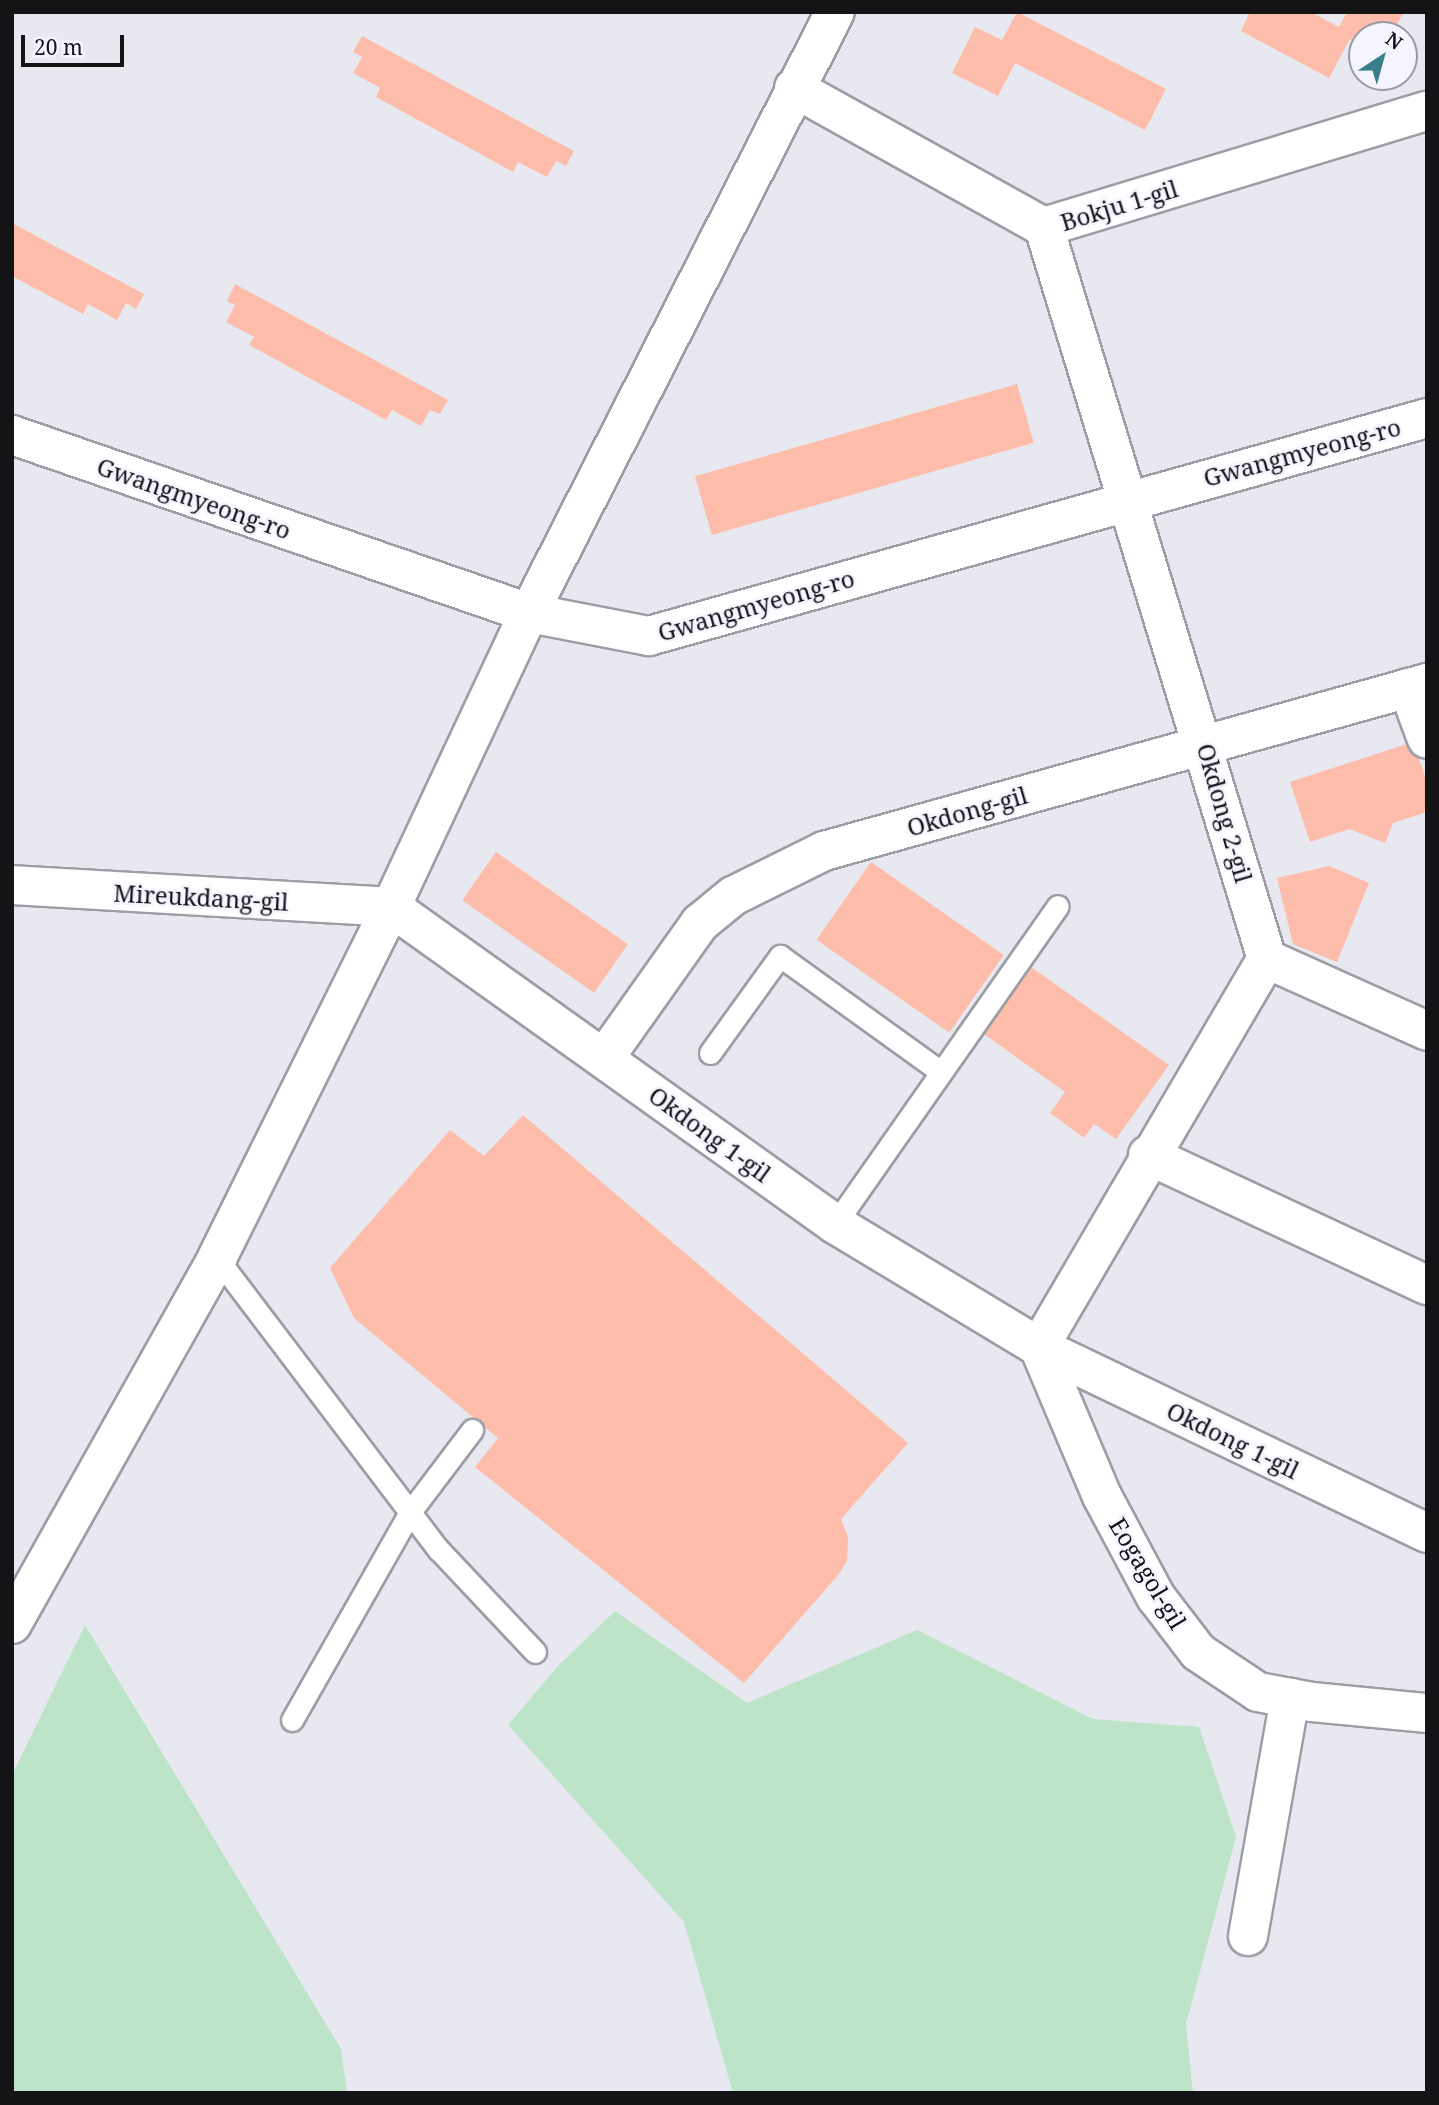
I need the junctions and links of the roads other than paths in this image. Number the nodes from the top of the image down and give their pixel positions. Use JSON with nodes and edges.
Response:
{"nodes":[{"id":1,"x":835,"y":12,"type":"edge"},
{"id":2,"x":794,"y":88,"type":"junction"},
{"id":3,"x":1427,"y":111,"type":"edge"},
{"id":4,"x":1044,"y":227,"type":"junction"},
{"id":5,"x":1427,"y":418,"type":"edge"},
{"id":6,"x":12,"y":435,"type":"edge"},
{"id":7,"x":1130,"y":500,"type":"junction"},
{"id":8,"x":529,"y":613,"type":"junction"},
{"id":9,"x":1417,"y":686,"type":"edge"},
{"id":10,"x":1427,"y":739,"type":"edge"},
{"id":11,"x":1205,"y":745,"type":"junction"},
{"id":12,"x":12,"y":885,"type":"edge"},
{"id":13,"x":1058,"y":906,"type":"dead end"},
{"id":14,"x":391,"y":907,"type":"junction"},
{"id":15,"x":1267,"y":959,"type":"junction"},
{"id":16,"x":1427,"y":1031,"type":"edge"},
{"id":17,"x":710,"y":1053,"type":"dead end"},
{"id":18,"x":605,"y":1057,"type":"junction"},
{"id":19,"x":941,"y":1072,"type":"junction"},
{"id":20,"x":1148,"y":1155,"type":"junction"},
{"id":21,"x":835,"y":1224,"type":"junction"},
{"id":22,"x":217,"y":1258,"type":"junction"},
{"id":23,"x":1427,"y":1285,"type":"edge"},
{"id":24,"x":1039,"y":1347,"type":"junction"},
{"id":25,"x":472,"y":1430,"type":"dead end"},
{"id":26,"x":410,"y":1511,"type":"junction"},
{"id":27,"x":1427,"y":1533,"type":"edge"},
{"id":28,"x":12,"y":1624,"type":"edge"},
{"id":29,"x":535,"y":1652,"type":"dead end"},
{"id":30,"x":1290,"y":1698,"type":"junction"},
{"id":31,"x":1427,"y":1713,"type":"edge"},
{"id":32,"x":292,"y":1720,"type":"dead end"},
{"id":33,"x":1248,"y":1936,"type":"dead end"}],
"edges":[{"from":1,"to":2,"type":"street"},
{"from":2,"to":4,"type":"street","name":"Bokju 1-gil"},
{"from":2,"to":8,"type":"street"},
{"from":3,"to":4,"type":"street","name":"Bokju 1-gil"},
{"from":4,"to":7,"type":"street","name":"Okdong 2-gil"},
{"from":5,"to":7,"type":"street","name":"Gwangmyeong-ro"},
{"from":6,"to":8,"type":"street","name":"Gwangmyeong-ro"},
{"from":7,"to":8,"type":"street","name":"Gwangmyeong-ro"},
{"from":7,"to":11,"type":"street","name":"Okdong 2-gil"},
{"from":8,"to":14,"type":"street"},
{"from":9,"to":10,"type":"street","name":"Okdong-gil"},
{"from":9,"to":11,"type":"street","name":"Okdong-gil"},
{"from":11,"to":15,"type":"street","name":"Okdong 2-gil"},
{"from":11,"to":18,"type":"street","name":"Okdong-gil"},
{"from":12,"to":14,"type":"street","name":"Mireukdang-gil"},
{"from":13,"to":19,"type":"lane"},
{"from":14,"to":18,"type":"street","name":"Okdong 1-gil"},
{"from":14,"to":22,"type":"street"},
{"from":15,"to":16,"type":"street"},
{"from":15,"to":20,"type":"street"},
{"from":17,"to":19,"type":"lane"},
{"from":18,"to":21,"type":"street","name":"Okdong 1-gil"},
{"from":19,"to":21,"type":"lane"},
{"from":20,"to":23,"type":"street"},
{"from":20,"to":24,"type":"street"},
{"from":21,"to":24,"type":"street","name":"Okdong 1-gil"},
{"from":22,"to":26,"type":"lane"},
{"from":22,"to":28,"type":"street"},
{"from":24,"to":27,"type":"street","name":"Okdong 1-gil"},
{"from":24,"to":30,"type":"street","name":"Eogagol-gil"},
{"from":25,"to":26,"type":"lane"},
{"from":26,"to":29,"type":"lane"},
{"from":26,"to":32,"type":"lane"},
{"from":30,"to":31,"type":"street","name":"Eogagol-gil"},
{"from":30,"to":33,"type":"street"}]}
